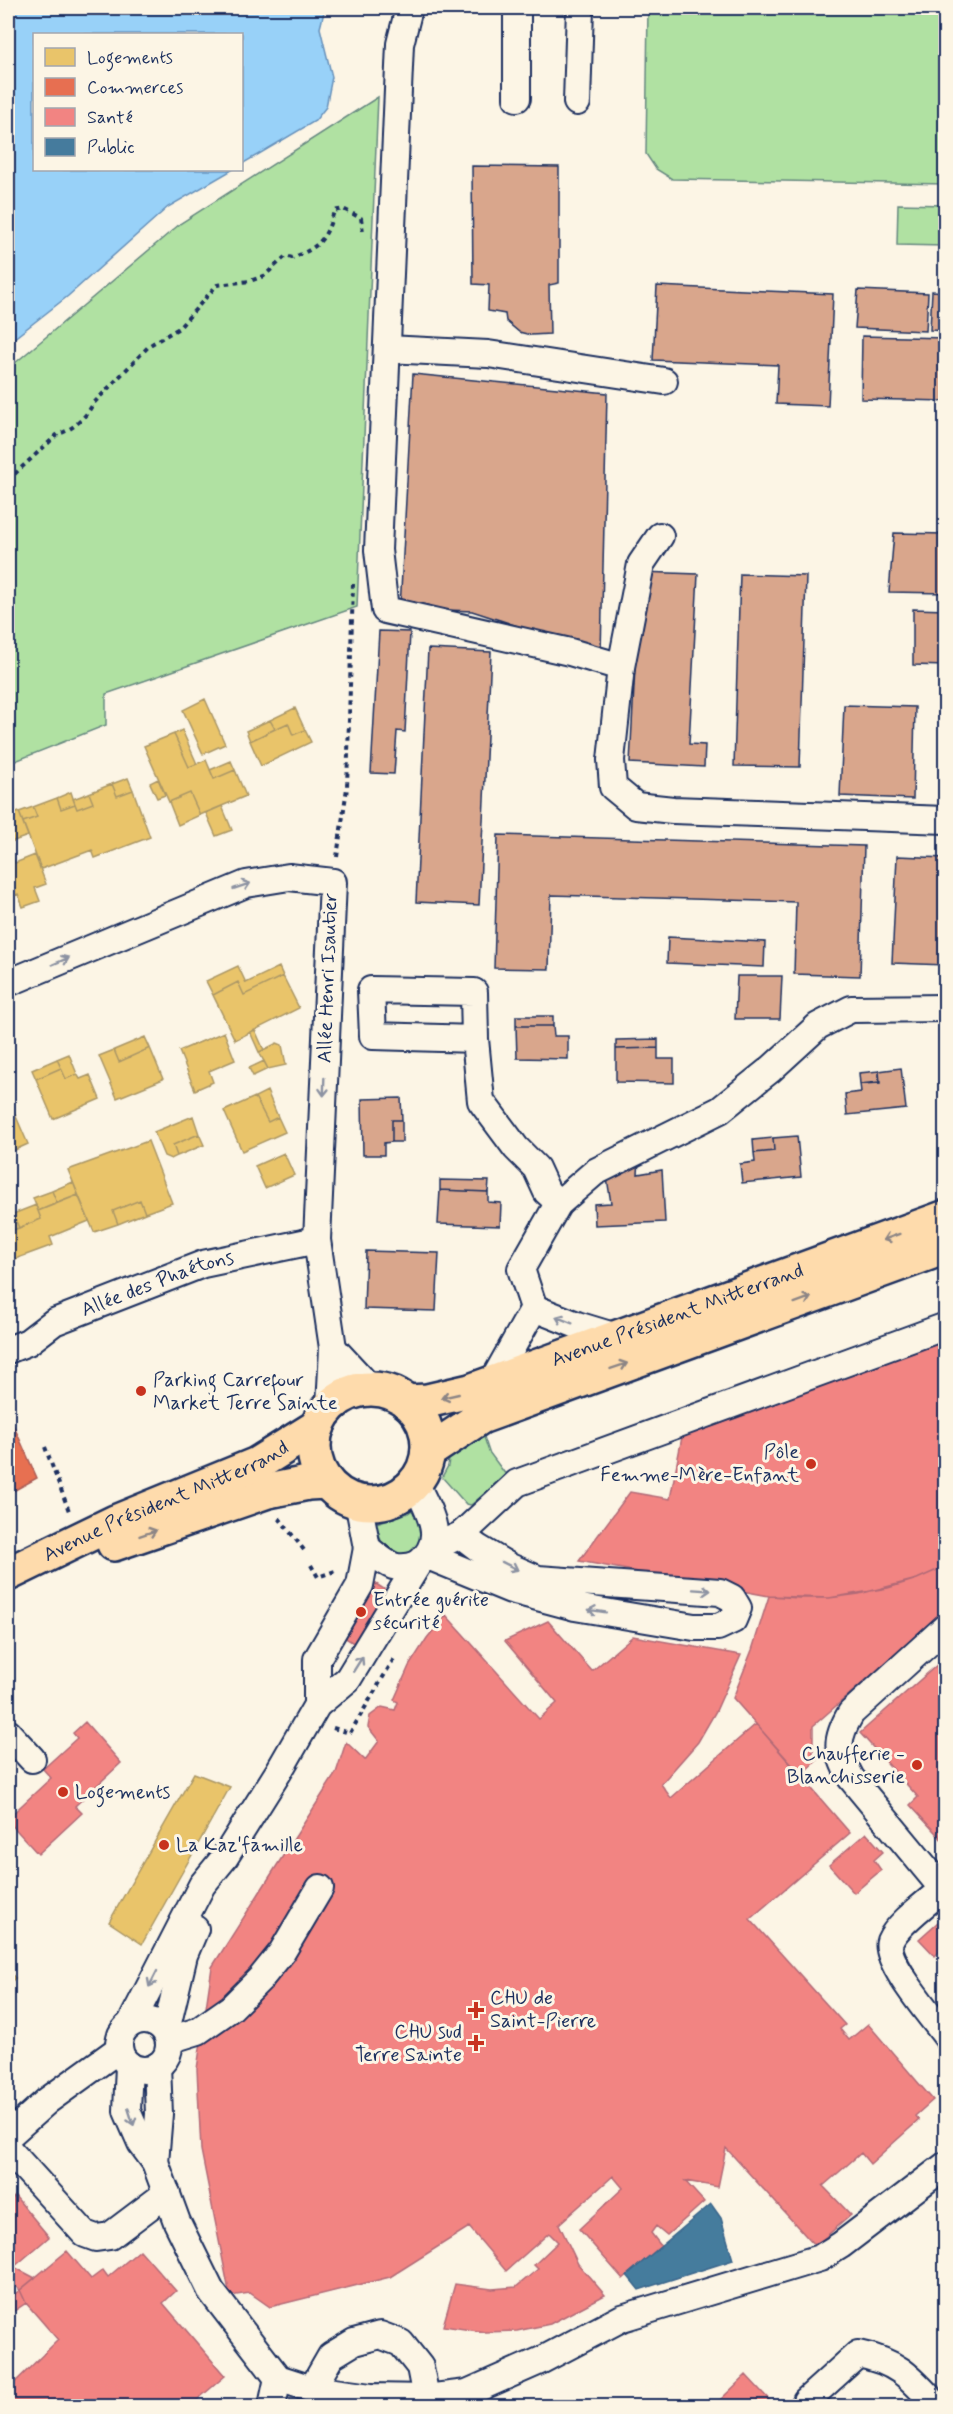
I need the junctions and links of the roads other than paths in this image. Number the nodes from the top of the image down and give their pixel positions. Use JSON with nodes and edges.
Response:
{"nodes":[{"id":1,"x":409,"y":8,"type":"edge"},
{"id":2,"x":517,"y":8,"type":"edge"},
{"id":3,"x":580,"y":8,"type":"edge"},
{"id":4,"x":517,"y":98,"type":"dead end"},
{"id":5,"x":577,"y":102,"type":"dead end"},
{"id":6,"x":387,"y":349,"type":"junction"},
{"id":7,"x":664,"y":381,"type":"dead end"},
{"id":8,"x":660,"y":536,"type":"dead end"},
{"id":9,"x":621,"y":667,"type":"junction"},
{"id":10,"x":945,"y":820,"type":"edge"},
{"id":11,"x":8,"y":983,"type":"edge"},
{"id":12,"x":945,"y":1008,"type":"edge"},
{"id":13,"x":475,"y":1039,"type":"dead end"},
{"id":14,"x":559,"y":1203,"type":"junction"},
{"id":15,"x":945,"y":1217,"type":"edge"},
{"id":16,"x":317,"y":1240,"type":"junction"},
{"id":17,"x":945,"y":1247,"type":"edge"},
{"id":18,"x":534,"y":1308,"type":"junction"},
{"id":19,"x":945,"y":1326,"type":"edge"},
{"id":20,"x":620,"y":1338,"type":"junction"},
{"id":21,"x":333,"y":1348,"type":"junction"},
{"id":22,"x":8,"y":1350,"type":"edge"},
{"id":23,"x":492,"y":1383,"type":"junction"},
{"id":24,"x":372,"y":1390,"type":"junction"},
{"id":25,"x":407,"y":1402,"type":"junction"},
{"id":26,"x":324,"y":1417,"type":"junction"},
{"id":27,"x":428,"y":1452,"type":"junction"},
{"id":28,"x":326,"y":1482,"type":"junction"},
{"id":29,"x":415,"y":1482,"type":"junction"},
{"id":30,"x":358,"y":1502,"type":"junction"},
{"id":31,"x":461,"y":1535,"type":"junction"},
{"id":32,"x":367,"y":1548,"type":"junction"},
{"id":33,"x":427,"y":1556,"type":"junction"},
{"id":34,"x":10,"y":1573,"type":"edge"},
{"id":35,"x":945,"y":1627,"type":"edge"},
{"id":36,"x":317,"y":1705,"type":"junction"},
{"id":37,"x":8,"y":1733,"type":"edge"},
{"id":38,"x":32,"y":1759,"type":"dead end"},
{"id":39,"x":225,"y":1857,"type":"junction"},
{"id":40,"x":320,"y":1888,"type":"dead end"},
{"id":41,"x":944,"y":1888,"type":"edge"},
{"id":42,"x":131,"y":2023,"type":"junction"},
{"id":43,"x":168,"y":2036,"type":"junction"},
{"id":44,"x":945,"y":2036,"type":"edge"},
{"id":45,"x":124,"y":2057,"type":"junction"},
{"id":46,"x":157,"y":2066,"type":"junction"},
{"id":47,"x":8,"y":2136,"type":"edge"},
{"id":48,"x":8,"y":2149,"type":"edge"},
{"id":49,"x":155,"y":2162,"type":"junction"},
{"id":50,"x":945,"y":2165,"type":"edge"},
{"id":51,"x":167,"y":2193,"type":"junction"},
{"id":52,"x":278,"y":2378,"type":"junction"},
{"id":53,"x":312,"y":2389,"type":"junction"},
{"id":54,"x":426,"y":2398,"type":"junction"},
{"id":55,"x":806,"y":2402,"type":"dead end"},
{"id":56,"x":272,"y":2406,"type":"edge"},
{"id":57,"x":937,"y":2406,"type":"edge"}],
"edges":[{"from":1,"to":6,"type":"street"},
{"from":2,"to":4,"type":"street"},
{"from":3,"to":5,"type":"street"},
{"from":6,"to":7,"type":"street"},
{"from":6,"to":9,"type":"street"},
{"from":8,"to":9,"type":"street"},
{"from":9,"to":10,"type":"street"},
{"from":11,"to":16,"type":"street","name":"Allée Henri Isautier","one_way":true},
{"from":12,"to":14,"type":"street"},
{"from":13,"to":14,"type":"street"},
{"from":14,"to":18,"type":"street"},
{"from":15,"to":20,"type":"main road","name":"Avenue Président Mitterrand","one_way":true},
{"from":16,"to":21,"type":"street","name":"Allée Henri Isautier"},
{"from":16,"to":22,"type":"street","name":"Allée des Phaétons"},
{"from":27,"to":17,"type":"main road","name":"Avenue Président Mitterrand","one_way":true},
{"from":20,"to":18,"type":"street","one_way":true},
{"from":18,"to":23,"type":"street"},
{"from":19,"to":31,"type":"street"},
{"from":20,"to":23,"type":"main road","name":"Avenue Président Mitterrand"},
{"from":21,"to":24,"type":"street"},
{"from":21,"to":26,"type":"street","name":"Allée Henri Isautier"},
{"from":23,"to":25,"type":"main road","name":"Avenue Président Mitterrand","one_way":true},
{"from":24,"to":25,"type":"main road"},
{"from":24,"to":26,"type":"main road"},
{"from":25,"to":27,"type":"main road"},
{"from":26,"to":28,"type":"main road"},
{"from":26,"to":34,"type":"main road","name":"Avenue Président Mitterrand"},
{"from":27,"to":29,"type":"main road"},
{"from":28,"to":30,"type":"main road"},
{"from":34,"to":28,"type":"main road","name":"Avenue Président Mitterrand","one_way":true},
{"from":29,"to":30,"type":"main road"},
{"from":29,"to":33,"type":"street"},
{"from":30,"to":32,"type":"street"},
{"from":31,"to":33,"type":"street"},
{"from":31,"to":33,"type":"street","one_way":true},
{"from":32,"to":33,"type":"street"},
{"from":32,"to":36,"type":"street"},
{"from":36,"to":33,"type":"street","one_way":true},
{"from":35,"to":41,"type":"street"},
{"from":36,"to":39,"type":"street"},
{"from":37,"to":38,"type":"street"},
{"from":39,"to":42,"type":"street","one_way":true},
{"from":39,"to":43,"type":"street"},
{"from":40,"to":43,"type":"street"},
{"from":41,"to":44,"type":"street"},
{"from":42,"to":43,"type":"street"},
{"from":42,"to":45,"type":"street"},
{"from":43,"to":46,"type":"street"},
{"from":45,"to":46,"type":"street"},
{"from":45,"to":47,"type":"street"},
{"from":45,"to":49,"type":"street","one_way":true},
{"from":46,"to":49,"type":"street"},
{"from":48,"to":51,"type":"street"},
{"from":49,"to":51,"type":"street"},
{"from":50,"to":54,"type":"street"},
{"from":51,"to":52,"type":"street"},
{"from":52,"to":53,"type":"street"},
{"from":52,"to":56,"type":"street"},
{"from":53,"to":54,"type":"street"},
{"from":53,"to":54,"type":"street"},
{"from":55,"to":57,"type":"street"}]}
